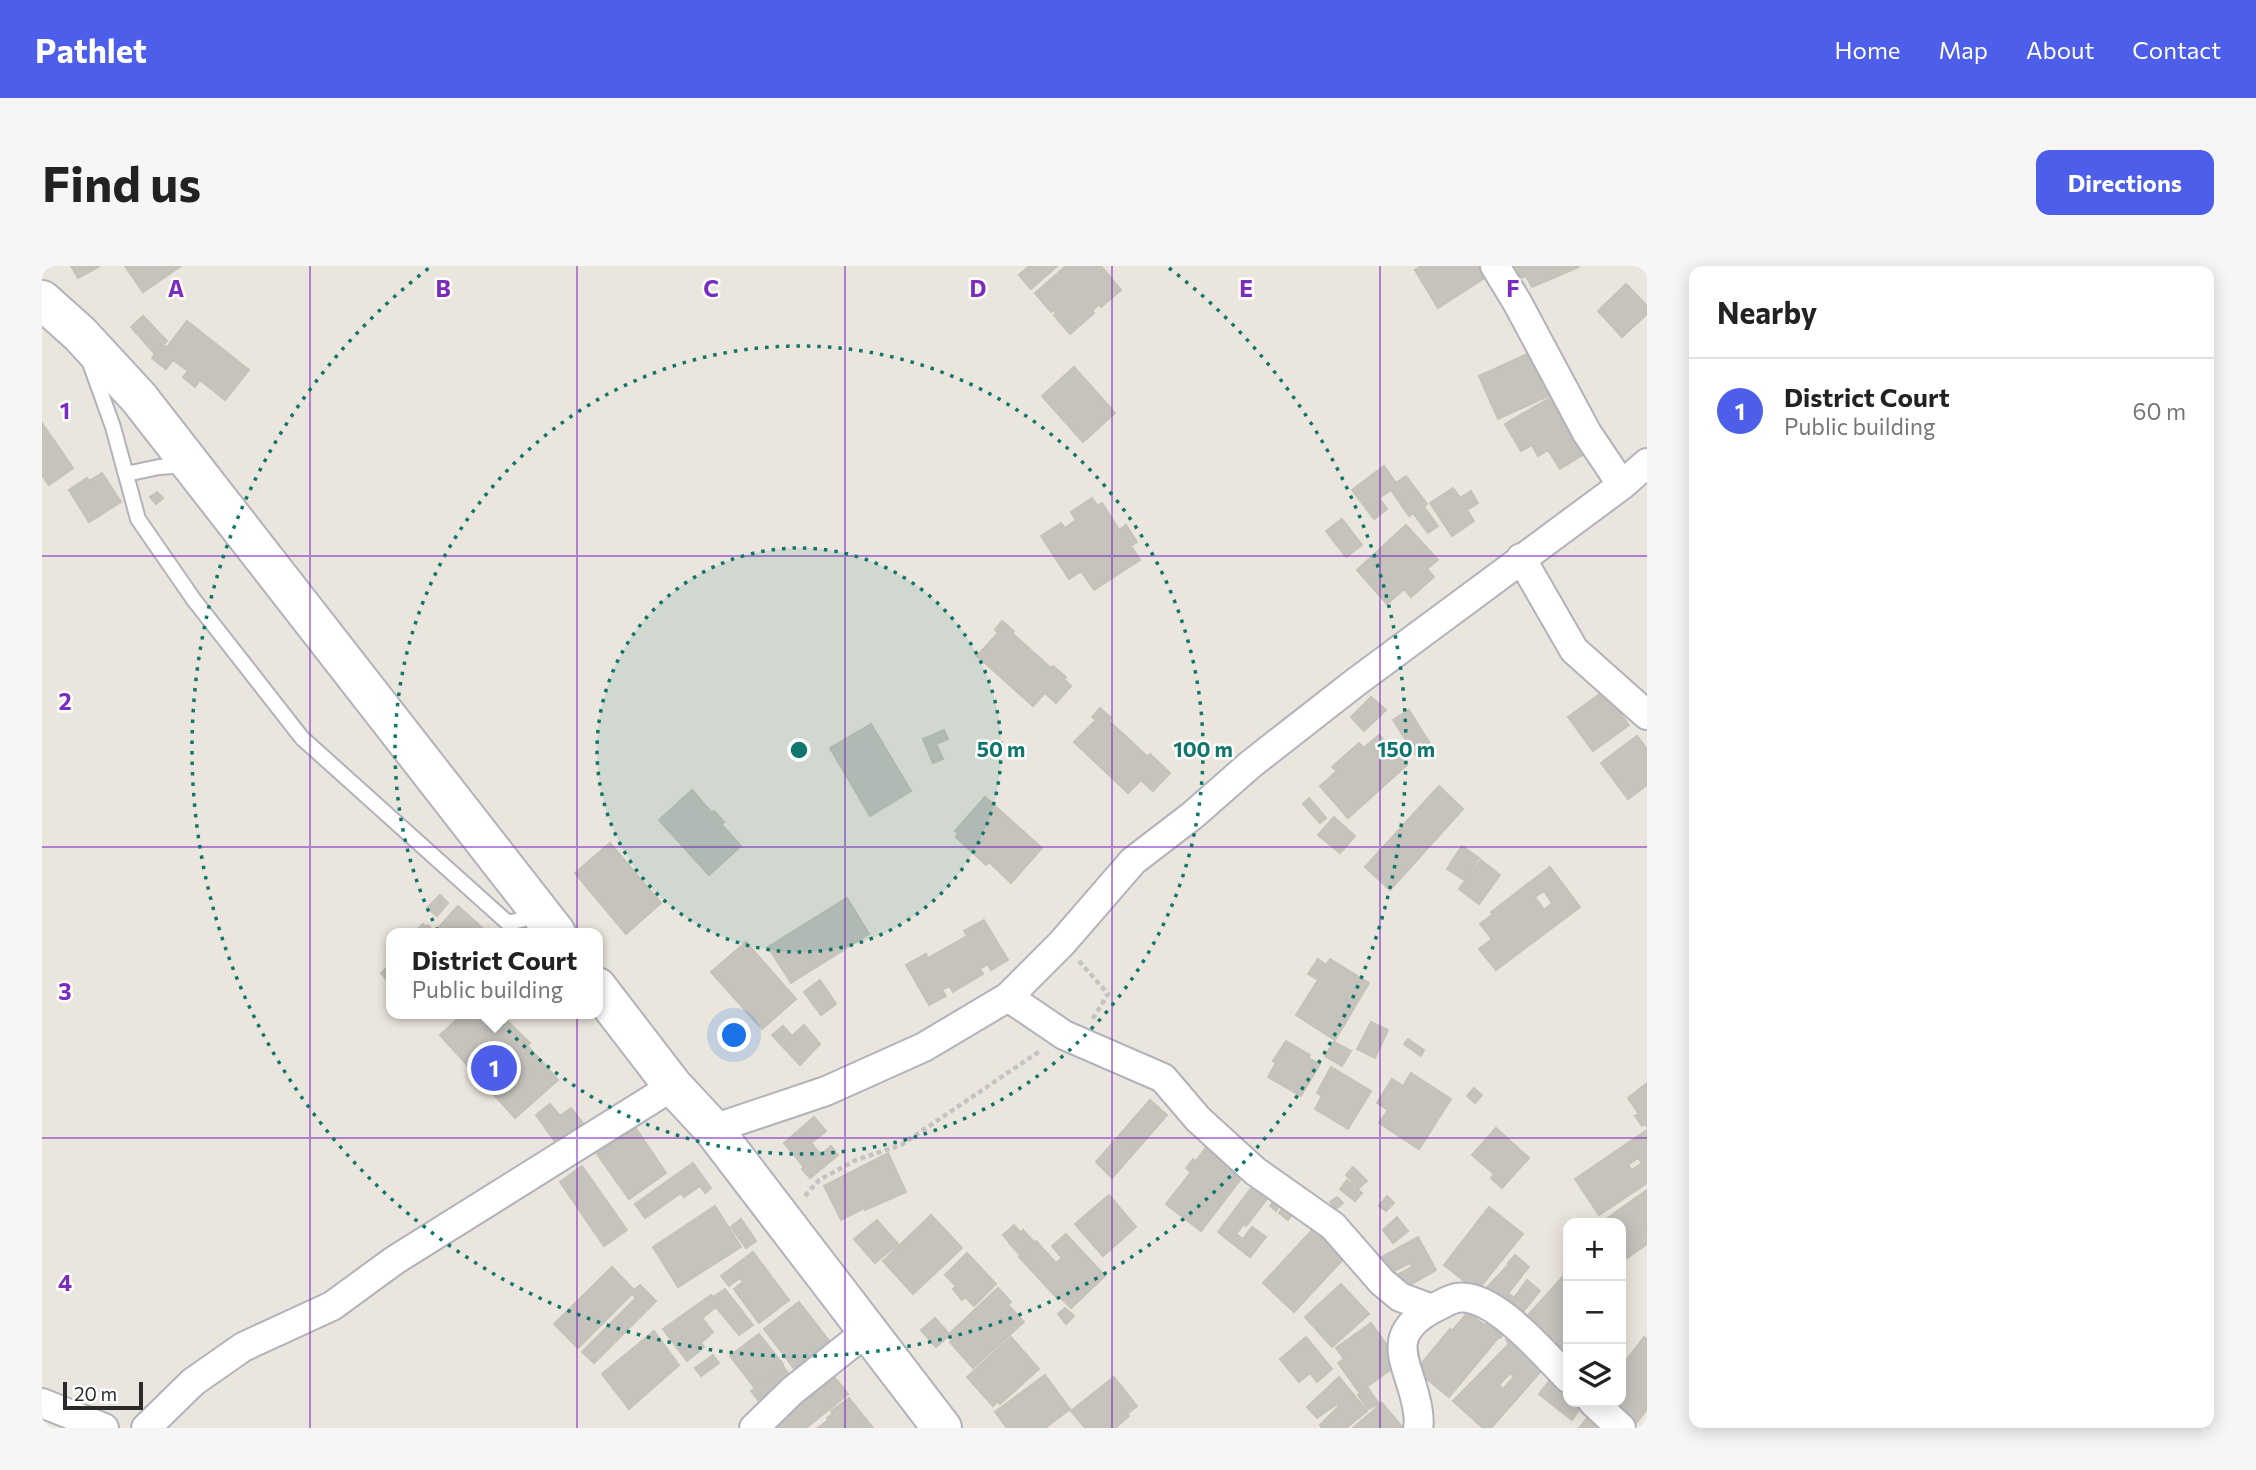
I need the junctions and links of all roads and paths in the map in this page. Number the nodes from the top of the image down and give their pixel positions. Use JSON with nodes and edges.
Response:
{"nodes":[{"id":1,"x":1495,"y":266,"type":"edge"},
{"id":2,"x":42,"y":300,"type":"edge"},
{"id":3,"x":80,"y":334,"type":"junction"},
{"id":4,"x":1647,"y":463,"type":"edge"},
{"id":5,"x":191,"y":465,"type":"junction"},
{"id":6,"x":126,"y":474,"type":"junction"},
{"id":7,"x":1622,"y":485,"type":"junction"},
{"id":8,"x":1521,"y":558,"type":"junction"},
{"id":9,"x":1647,"y":715,"type":"edge"},
{"id":10,"x":549,"y":924,"type":"edge"},
{"id":11,"x":1062,"y":943,"type":"junction"},
{"id":12,"x":603,"y":995,"type":"edge"},
{"id":13,"x":1008,"y":997,"type":"junction"},
{"id":14,"x":1064,"y":1035,"type":"junction"},
{"id":15,"x":673,"y":1086,"type":"junction"},
{"id":16,"x":713,"y":1129,"type":"junction"},
{"id":17,"x":784,"y":1221,"type":"junction"},
{"id":18,"x":1432,"y":1309,"type":"junction"},
{"id":19,"x":866,"y":1332,"type":"junction"},
{"id":20,"x":1563,"y":1372,"type":"edge"},
{"id":21,"x":42,"y":1402,"type":"edge"},
{"id":22,"x":1598,"y":1407,"type":"edge"},
{"id":23,"x":104,"y":1428,"type":"edge"},
{"id":24,"x":146,"y":1428,"type":"edge"},
{"id":25,"x":754,"y":1428,"type":"edge"},
{"id":26,"x":943,"y":1428,"type":"edge"},
{"id":27,"x":1418,"y":1428,"type":"edge"},
{"id":28,"x":1621,"y":1428,"type":"edge"}],
"edges":[{"from":1,"to":7,"type":"street"},
{"from":2,"to":3,"type":"main road"},
{"from":3,"to":5,"type":"main road"},
{"from":3,"to":6,"type":"lane"},
{"from":4,"to":7,"type":"street"},
{"from":5,"to":6,"type":"lane"},
{"from":5,"to":10,"type":"main road"},
{"from":6,"to":10,"type":"lane"},
{"from":7,"to":8,"type":"street"},
{"from":8,"to":9,"type":"street"},
{"from":8,"to":11,"type":"street"},
{"from":11,"to":13,"type":"street"},
{"from":11,"to":14,"type":"path"},
{"from":12,"to":15,"type":"main road"},
{"from":13,"to":14,"type":"street"},
{"from":13,"to":16,"type":"street"},
{"from":14,"to":17,"type":"path"},
{"from":14,"to":18,"type":"street"},
{"from":15,"to":16,"type":"main road"},
{"from":15,"to":24,"type":"street"},
{"from":16,"to":17,"type":"main road"},
{"from":17,"to":19,"type":"main road"},
{"from":18,"to":20,"type":"street"},
{"from":18,"to":27,"type":"street"},
{"from":19,"to":25,"type":"street"},
{"from":19,"to":26,"type":"main road"},
{"from":21,"to":23,"type":"street"},
{"from":22,"to":28,"type":"street"}]}
